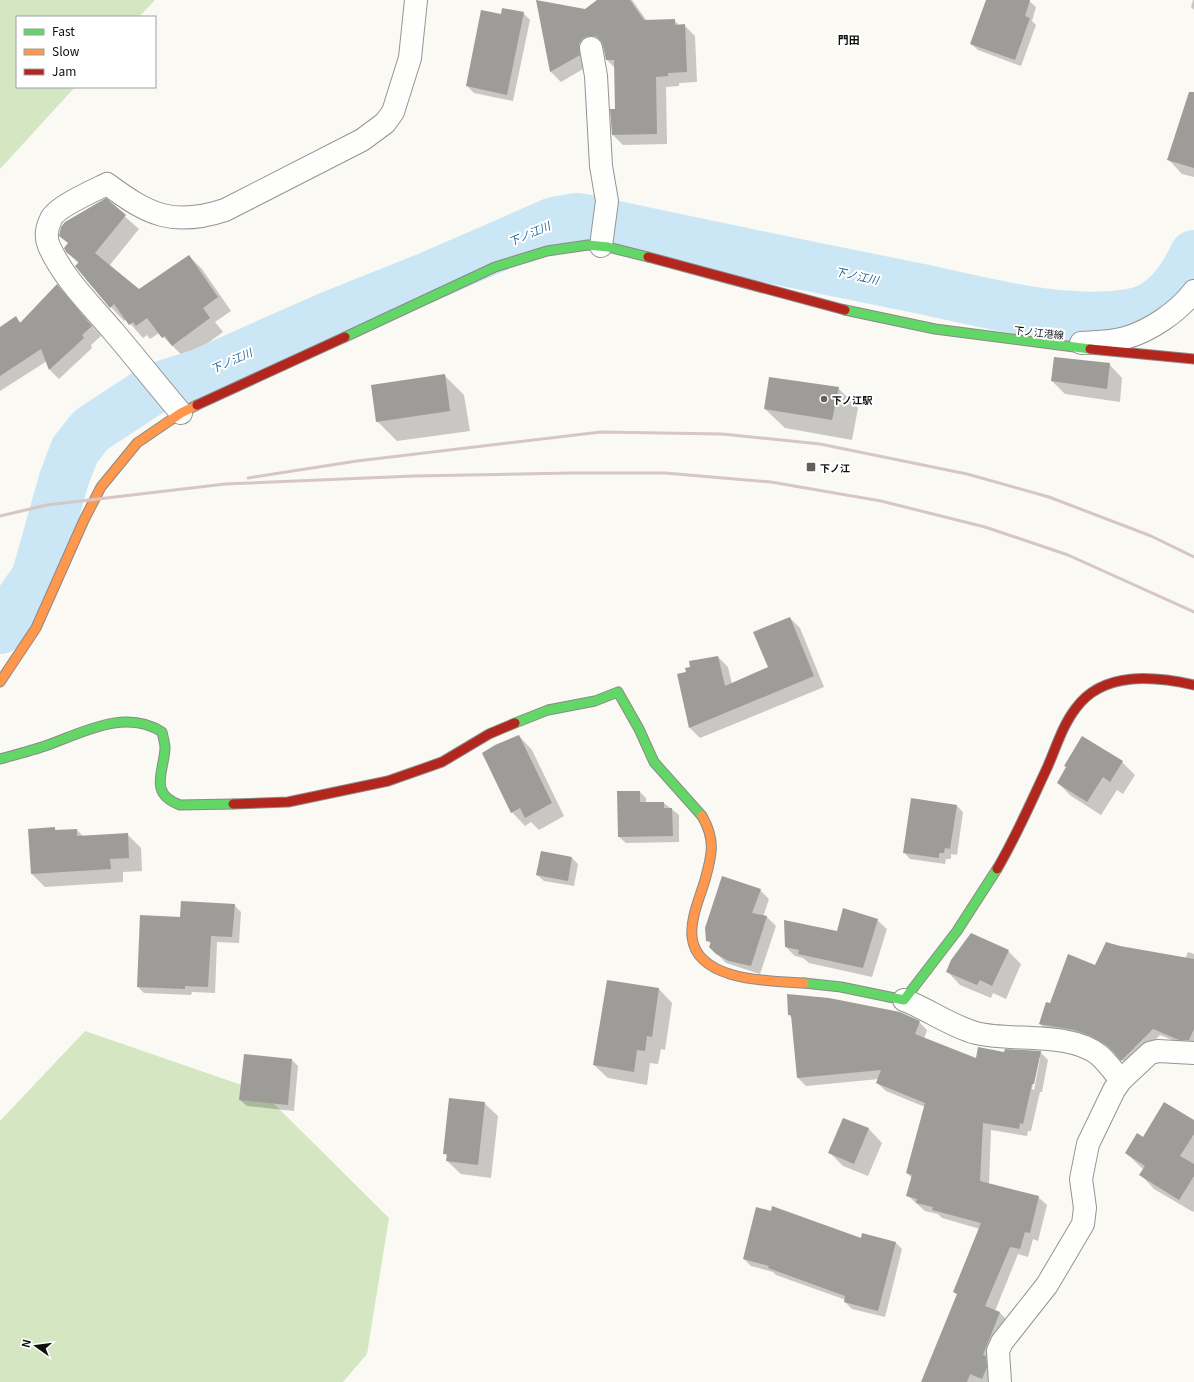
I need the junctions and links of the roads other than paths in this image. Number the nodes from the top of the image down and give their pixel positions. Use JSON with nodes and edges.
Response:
{"nodes":[{"id":1,"x":416,"y":0,"type":"edge"},
{"id":2,"x":590,"y":48,"type":"dead end"},
{"id":3,"x":602,"y":241,"type":"junction"},
{"id":4,"x":1194,"y":291,"type":"edge"},
{"id":5,"x":1064,"y":346,"type":"junction"},
{"id":6,"x":1194,"y":359,"type":"edge"},
{"id":7,"x":177,"y":408,"type":"junction"},
{"id":8,"x":0,"y":682,"type":"edge"},
{"id":9,"x":1194,"y":685,"type":"edge"},
{"id":10,"x":0,"y":759,"type":"edge"},
{"id":11,"x":904,"y":1000,"type":"junction"},
{"id":12,"x":1194,"y":1053,"type":"edge"},
{"id":13,"x":1121,"y":1080,"type":"junction"},
{"id":14,"x":1000,"y":1382,"type":"edge"}],
"edges":[{"from":1,"to":7,"type":"street"},
{"from":2,"to":3,"type":"street"},
{"from":3,"to":5,"type":"street","name":"下ノ江港線"},
{"from":3,"to":7,"type":"street","name":"下ノ江港線"},
{"from":4,"to":5,"type":"street"},
{"from":5,"to":6,"type":"street","name":"下ノ江港線"},
{"from":7,"to":8,"type":"street","name":"下ノ江港線"},
{"from":9,"to":11,"type":"street"},
{"from":10,"to":11,"type":"street"},
{"from":11,"to":13,"type":"street"},
{"from":12,"to":13,"type":"street"},
{"from":13,"to":14,"type":"street"}]}
